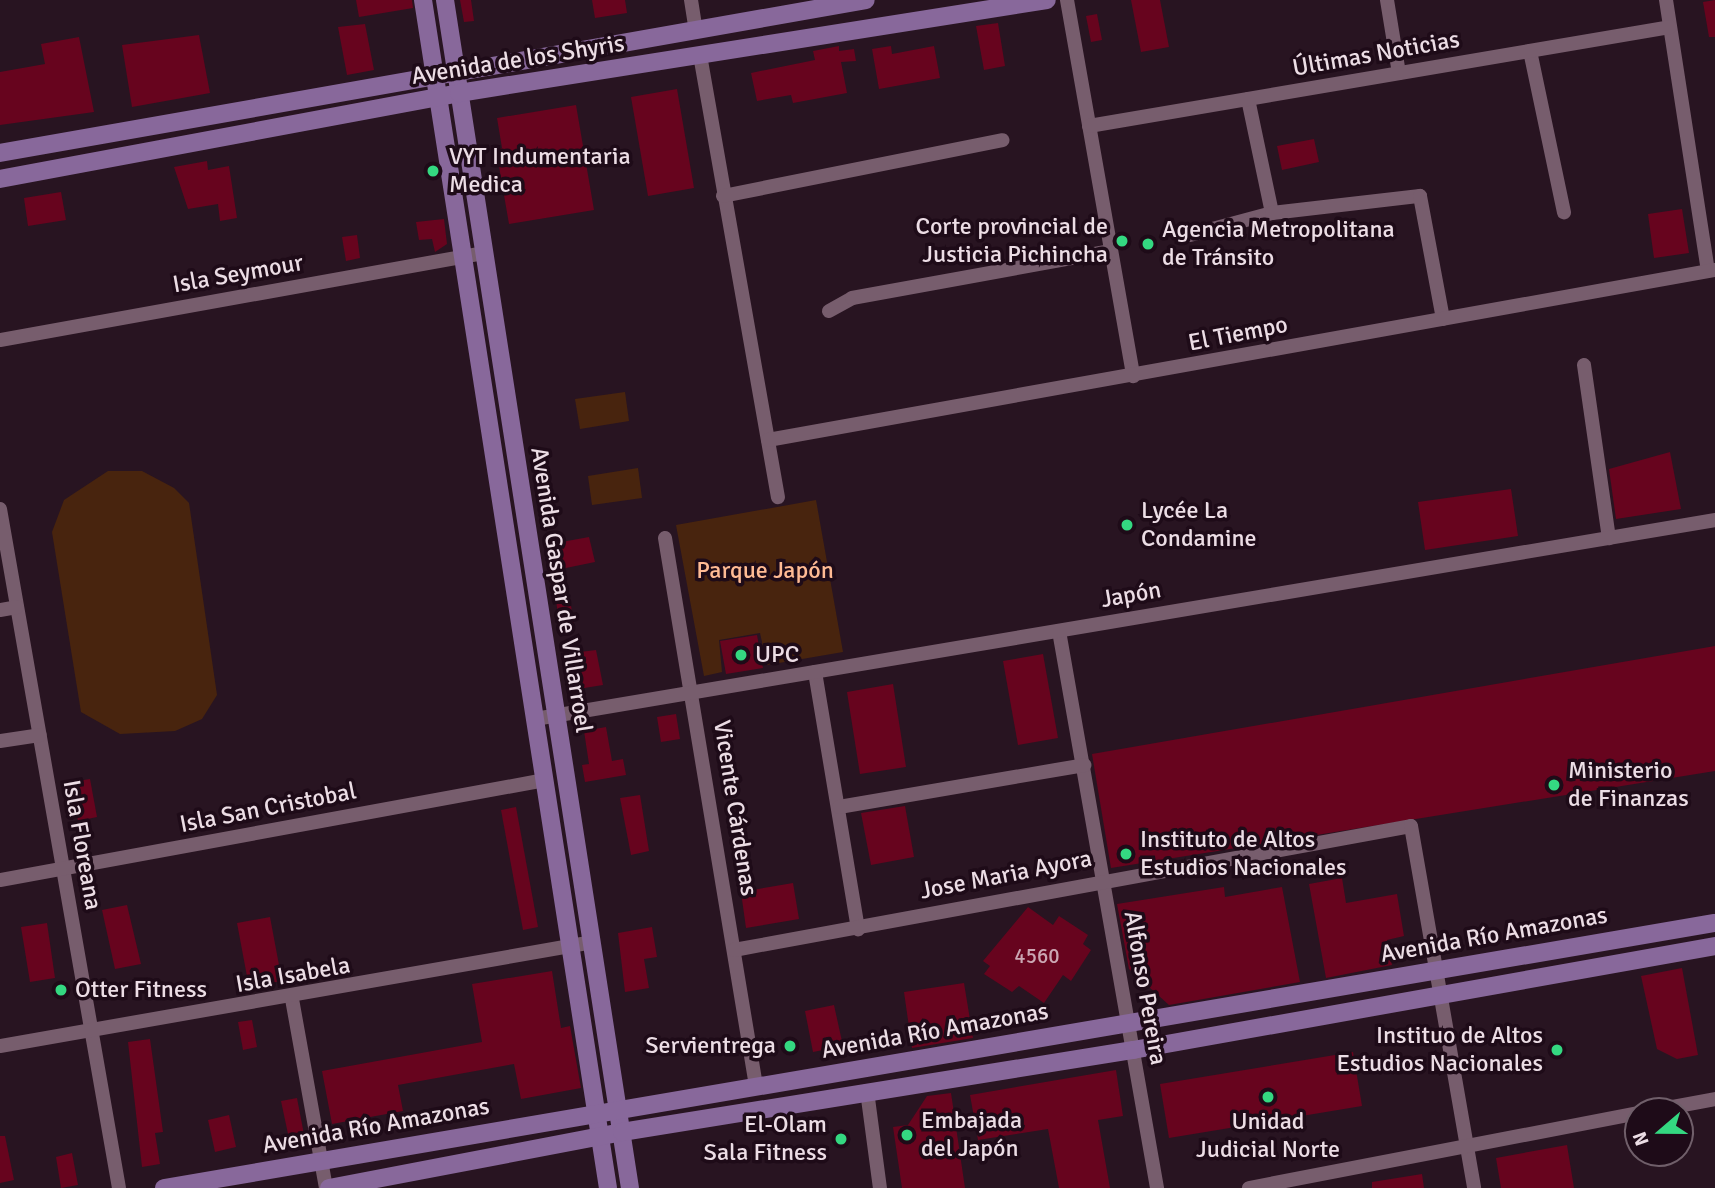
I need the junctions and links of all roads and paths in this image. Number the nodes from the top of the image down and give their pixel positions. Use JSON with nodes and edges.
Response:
{"nodes":[{"id":1,"x":423,"y":0,"type":"edge"},
{"id":2,"x":444,"y":0,"type":"edge"},
{"id":3,"x":691,"y":0,"type":"edge"},
{"id":4,"x":866,"y":0,"type":"edge"},
{"id":5,"x":1047,"y":0,"type":"edge"},
{"id":6,"x":1067,"y":0,"type":"edge"},
{"id":7,"x":1387,"y":0,"type":"edge"},
{"id":8,"x":1666,"y":0,"type":"edge"},
{"id":9,"x":1670,"y":27,"type":"junction"},
{"id":10,"x":696,"y":30,"type":"junction"},
{"id":11,"x":1530,"y":51,"type":"junction"},
{"id":12,"x":700,"y":55,"type":"junction"},
{"id":13,"x":455,"y":73,"type":"junction"},
{"id":14,"x":1399,"y":73,"type":"junction"},
{"id":15,"x":435,"y":76,"type":"junction"},
{"id":16,"x":459,"y":93,"type":"junction"},
{"id":17,"x":438,"y":97,"type":"junction"},
{"id":18,"x":1248,"y":99,"type":"junction"},
{"id":19,"x":1089,"y":126,"type":"junction"},
{"id":20,"x":1002,"y":140,"type":"dead end"},
{"id":21,"x":0,"y":153,"type":"edge"},
{"id":22,"x":0,"y":179,"type":"edge"},
{"id":23,"x":723,"y":196,"type":"junction"},
{"id":24,"x":1272,"y":212,"type":"junction"},
{"id":25,"x":1564,"y":212,"type":"dead end"},
{"id":26,"x":1190,"y":235,"type":"dead end"},
{"id":27,"x":1110,"y":251,"type":"junction"},
{"id":28,"x":483,"y":253,"type":"junction"},
{"id":29,"x":463,"y":257,"type":"junction"},
{"id":30,"x":1712,"y":271,"type":"edge"},
{"id":31,"x":829,"y":311,"type":"dead end"},
{"id":32,"x":1443,"y":319,"type":"junction"},
{"id":33,"x":0,"y":340,"type":"edge"},
{"id":34,"x":1584,"y":365,"type":"dead end"},
{"id":35,"x":1133,"y":376,"type":"junction"},
{"id":36,"x":768,"y":440,"type":"junction"},
{"id":37,"x":520,"y":486,"type":"junction"},
{"id":38,"x":499,"y":492,"type":"junction"},
{"id":39,"x":778,"y":497,"type":"dead end"},
{"id":40,"x":0,"y":509,"type":"edge"},
{"id":41,"x":1715,"y":520,"type":"edge"},
{"id":42,"x":665,"y":538,"type":"dead end"},
{"id":43,"x":1609,"y":538,"type":"junction"},
{"id":44,"x":17,"y":607,"type":"junction"},
{"id":45,"x":0,"y":610,"type":"edge"},
{"id":46,"x":1059,"y":631,"type":"junction"},
{"id":47,"x":815,"y":672,"type":"junction"},
{"id":48,"x":693,"y":693,"type":"junction"},
{"id":49,"x":555,"y":716,"type":"junction"},
{"id":50,"x":536,"y":719,"type":"junction"},
{"id":51,"x":40,"y":735,"type":"junction"},
{"id":52,"x":0,"y":741,"type":"edge"},
{"id":53,"x":1084,"y":765,"type":"junction"},
{"id":54,"x":545,"y":780,"type":"junction"},
{"id":55,"x":839,"y":807,"type":"junction"},
{"id":56,"x":62,"y":870,"type":"junction"},
{"id":57,"x":1103,"y":879,"type":"junction"},
{"id":58,"x":0,"y":880,"type":"edge"},
{"id":59,"x":1715,"y":923,"type":"edge"},
{"id":60,"x":858,"y":929,"type":"junction"},
{"id":61,"x":593,"y":942,"type":"junction"},
{"id":62,"x":571,"y":946,"type":"junction"},
{"id":63,"x":1715,"y":946,"type":"edge"},
{"id":64,"x":734,"y":950,"type":"junction"},
{"id":65,"x":1436,"y":970,"type":"junction"},
{"id":66,"x":1440,"y":994,"type":"junction"},
{"id":67,"x":292,"y":999,"type":"junction"},
{"id":68,"x":1128,"y":1023,"type":"junction"},
{"id":69,"x":93,"y":1031,"type":"junction"},
{"id":70,"x":0,"y":1046,"type":"edge"},
{"id":71,"x":1133,"y":1050,"type":"junction"},
{"id":72,"x":756,"y":1086,"type":"junction"},
{"id":73,"x":867,"y":1091,"type":"junction"},
{"id":74,"x":1715,"y":1099,"type":"edge"},
{"id":75,"x":1694,"y":1103,"type":"edge"},
{"id":76,"x":618,"y":1108,"type":"junction"},
{"id":77,"x":596,"y":1111,"type":"junction"},
{"id":78,"x":1624,"y":1117,"type":"edge"},
{"id":79,"x":622,"y":1132,"type":"junction"},
{"id":80,"x":600,"y":1136,"type":"junction"},
{"id":81,"x":1466,"y":1146,"type":"junction"},
{"id":82,"x":321,"y":1161,"type":"junction"},
{"id":83,"x":119,"y":1188,"type":"edge"},
{"id":84,"x":164,"y":1188,"type":"edge"},
{"id":85,"x":327,"y":1188,"type":"edge"},
{"id":86,"x":608,"y":1188,"type":"edge"},
{"id":87,"x":630,"y":1188,"type":"edge"},
{"id":88,"x":880,"y":1188,"type":"edge"},
{"id":89,"x":1157,"y":1188,"type":"edge"},
{"id":90,"x":1249,"y":1188,"type":"edge"},
{"id":91,"x":1474,"y":1188,"type":"edge"}],
"edges":[{"from":1,"to":15,"type":"main road","name":"Avenida Gaspar de Villarroel"},
{"from":2,"to":13,"type":"main road","name":"Avenida Gaspar de Villarroel"},
{"from":3,"to":10,"type":"street"},
{"from":4,"to":10,"type":"main road","name":"Avenida de los Shyris"},
{"from":5,"to":12,"type":"main road","name":"Avenida de los Shyris"},
{"from":6,"to":19,"type":"street"},
{"from":7,"to":14,"type":"street"},
{"from":8,"to":9,"type":"street"},
{"from":9,"to":11,"type":"street","name":"Últimas Noticias"},
{"from":9,"to":30,"type":"street"},
{"from":10,"to":13,"type":"main road","name":"Avenida de los Shyris"},
{"from":11,"to":14,"type":"street","name":"Últimas Noticias"},
{"from":11,"to":25,"type":"street"},
{"from":12,"to":16,"type":"main road","name":"Avenida de los Shyris"},
{"from":12,"to":23,"type":"street"},
{"from":13,"to":15,"type":"main road","name":"Avenida de los Shyris"},
{"from":13,"to":16,"type":"main road","name":"Avenida Gaspar de Villarroel"},
{"from":14,"to":18,"type":"street","name":"Últimas Noticias"},
{"from":15,"to":17,"type":"main road","name":"Avenida Gaspar de Villarroel"},
{"from":15,"to":21,"type":"main road","name":"Avenida de los Shyris"},
{"from":16,"to":17,"type":"main road","name":"Avenida de los Shyris"},
{"from":16,"to":28,"type":"main road","name":"Avenida Gaspar de Villarroel"},
{"from":17,"to":22,"type":"main road","name":"Avenida de los Shyris"},
{"from":17,"to":29,"type":"main road","name":"Avenida Gaspar de Villarroel"},
{"from":18,"to":19,"type":"street","name":"Últimas Noticias"},
{"from":18,"to":24,"type":"street"},
{"from":19,"to":27,"type":"street"},
{"from":20,"to":23,"type":"street"},
{"from":23,"to":36,"type":"street"},
{"from":24,"to":26,"type":"street"},
{"from":24,"to":32,"type":"street"},
{"from":27,"to":31,"type":"street"},
{"from":27,"to":35,"type":"street"},
{"from":28,"to":29,"type":"street","name":"Isla Seymour"},
{"from":28,"to":37,"type":"main road","name":"Avenida Gaspar de Villarroel"},
{"from":29,"to":33,"type":"street","name":"Isla Seymour"},
{"from":29,"to":38,"type":"main road","name":"Avenida Gaspar de Villarroel"},
{"from":30,"to":32,"type":"street","name":"El Tiempo"},
{"from":32,"to":35,"type":"street","name":"El Tiempo"},
{"from":34,"to":43,"type":"street"},
{"from":35,"to":36,"type":"street","name":"El Tiempo"},
{"from":36,"to":39,"type":"street"},
{"from":37,"to":38,"type":"main road"},
{"from":37,"to":49,"type":"main road","name":"Avenida Gaspar de Villarroel"},
{"from":38,"to":50,"type":"main road","name":"Avenida Gaspar de Villarroel"},
{"from":40,"to":44,"type":"street","name":"Isla Floreana"},
{"from":41,"to":43,"type":"street","name":"Japón"},
{"from":42,"to":48,"type":"street","name":"Vicente Cárdenas"},
{"from":43,"to":46,"type":"street","name":"Japón"},
{"from":44,"to":45,"type":"street"},
{"from":44,"to":51,"type":"street","name":"Isla Floreana"},
{"from":46,"to":47,"type":"street","name":"Japón"},
{"from":46,"to":53,"type":"street","name":"Alfonso Pereira"},
{"from":47,"to":48,"type":"street","name":"Japón"},
{"from":47,"to":55,"type":"street"},
{"from":48,"to":49,"type":"street","name":"Japón"},
{"from":48,"to":64,"type":"street","name":"Vicente Cárdenas"},
{"from":49,"to":50,"type":"street","name":"Japón"},
{"from":49,"to":61,"type":"main road","name":"Avenida Gaspar de Villarroel"},
{"from":50,"to":54,"type":"main road","name":"Avenida Gaspar de Villarroel"},
{"from":51,"to":52,"type":"street"},
{"from":51,"to":56,"type":"street","name":"Isla Floreana"},
{"from":53,"to":55,"type":"street"},
{"from":53,"to":57,"type":"street","name":"Alfonso Pereira"},
{"from":54,"to":56,"type":"street","name":"Isla San Cristobal"},
{"from":54,"to":62,"type":"main road","name":"Avenida Gaspar de Villarroel"},
{"from":55,"to":60,"type":"street"},
{"from":56,"to":58,"type":"street","name":"Isla San Cristobal"},
{"from":56,"to":69,"type":"street","name":"Isla Floreana"},
{"from":57,"to":60,"type":"street","name":"Jose Maria Ayora"},
{"from":57,"to":65,"type":"street","name":"Jose Maria Ayora"},
{"from":57,"to":68,"type":"street","name":"Alfonso Pereira"},
{"from":59,"to":65,"type":"main road","name":"Avenida Río Amazonas"},
{"from":60,"to":64,"type":"street","name":"Jose Maria Ayora"},
{"from":61,"to":62,"type":"street","name":"Isla Isabela"},
{"from":61,"to":76,"type":"main road","name":"Avenida Gaspar de Villarroel"},
{"from":62,"to":67,"type":"street","name":"Isla Isabela"},
{"from":62,"to":77,"type":"main road","name":"Avenida Gaspar de Villarroel"},
{"from":63,"to":66,"type":"main road","name":"Avenida Río Amazonas"},
{"from":64,"to":72,"type":"street","name":"Vicente Cárdenas"},
{"from":65,"to":66,"type":"street"},
{"from":65,"to":68,"type":"main road","name":"Avenida Río Amazonas"},
{"from":66,"to":71,"type":"main road","name":"Avenida Río Amazonas"},
{"from":66,"to":81,"type":"street"},
{"from":67,"to":69,"type":"street","name":"Isla Isabela"},
{"from":67,"to":82,"type":"street"},
{"from":68,"to":71,"type":"street","name":"Alfonso Pereira"},
{"from":68,"to":72,"type":"main road","name":"Avenida Río Amazonas"},
{"from":69,"to":70,"type":"street","name":"Isla Isabela"},
{"from":69,"to":83,"type":"street","name":"Isla Floreana"},
{"from":71,"to":73,"type":"main road","name":"Avenida Río Amazonas"},
{"from":71,"to":89,"type":"street","name":"Alfonso Pereira"},
{"from":72,"to":76,"type":"main road","name":"Avenida Río Amazonas"},
{"from":73,"to":79,"type":"main road","name":"Avenida Río Amazonas"},
{"from":73,"to":88,"type":"street"},
{"from":74,"to":75,"type":"street"},
{"from":76,"to":77,"type":"main road","name":"Avenida Río Amazonas"},
{"from":76,"to":79,"type":"main road","name":"Avenida Gaspar de Villarroel"},
{"from":77,"to":80,"type":"main road","name":"Avenida Gaspar de Villarroel"},
{"from":77,"to":82,"type":"main road","name":"Avenida Río Amazonas"},
{"from":78,"to":81,"type":"street"},
{"from":79,"to":80,"type":"main road","name":"Avenida Río Amazonas"},
{"from":79,"to":87,"type":"main road","name":"Avenida Gaspar de Villarroel"},
{"from":80,"to":85,"type":"main road","name":"Avenida Río Amazonas"},
{"from":80,"to":86,"type":"main road","name":"Avenida Gaspar de Villarroel"},
{"from":81,"to":90,"type":"street"},
{"from":81,"to":91,"type":"street"},
{"from":82,"to":84,"type":"main road","name":"Avenida Río Amazonas"},
{"from":82,"to":85,"type":"street"}]}
